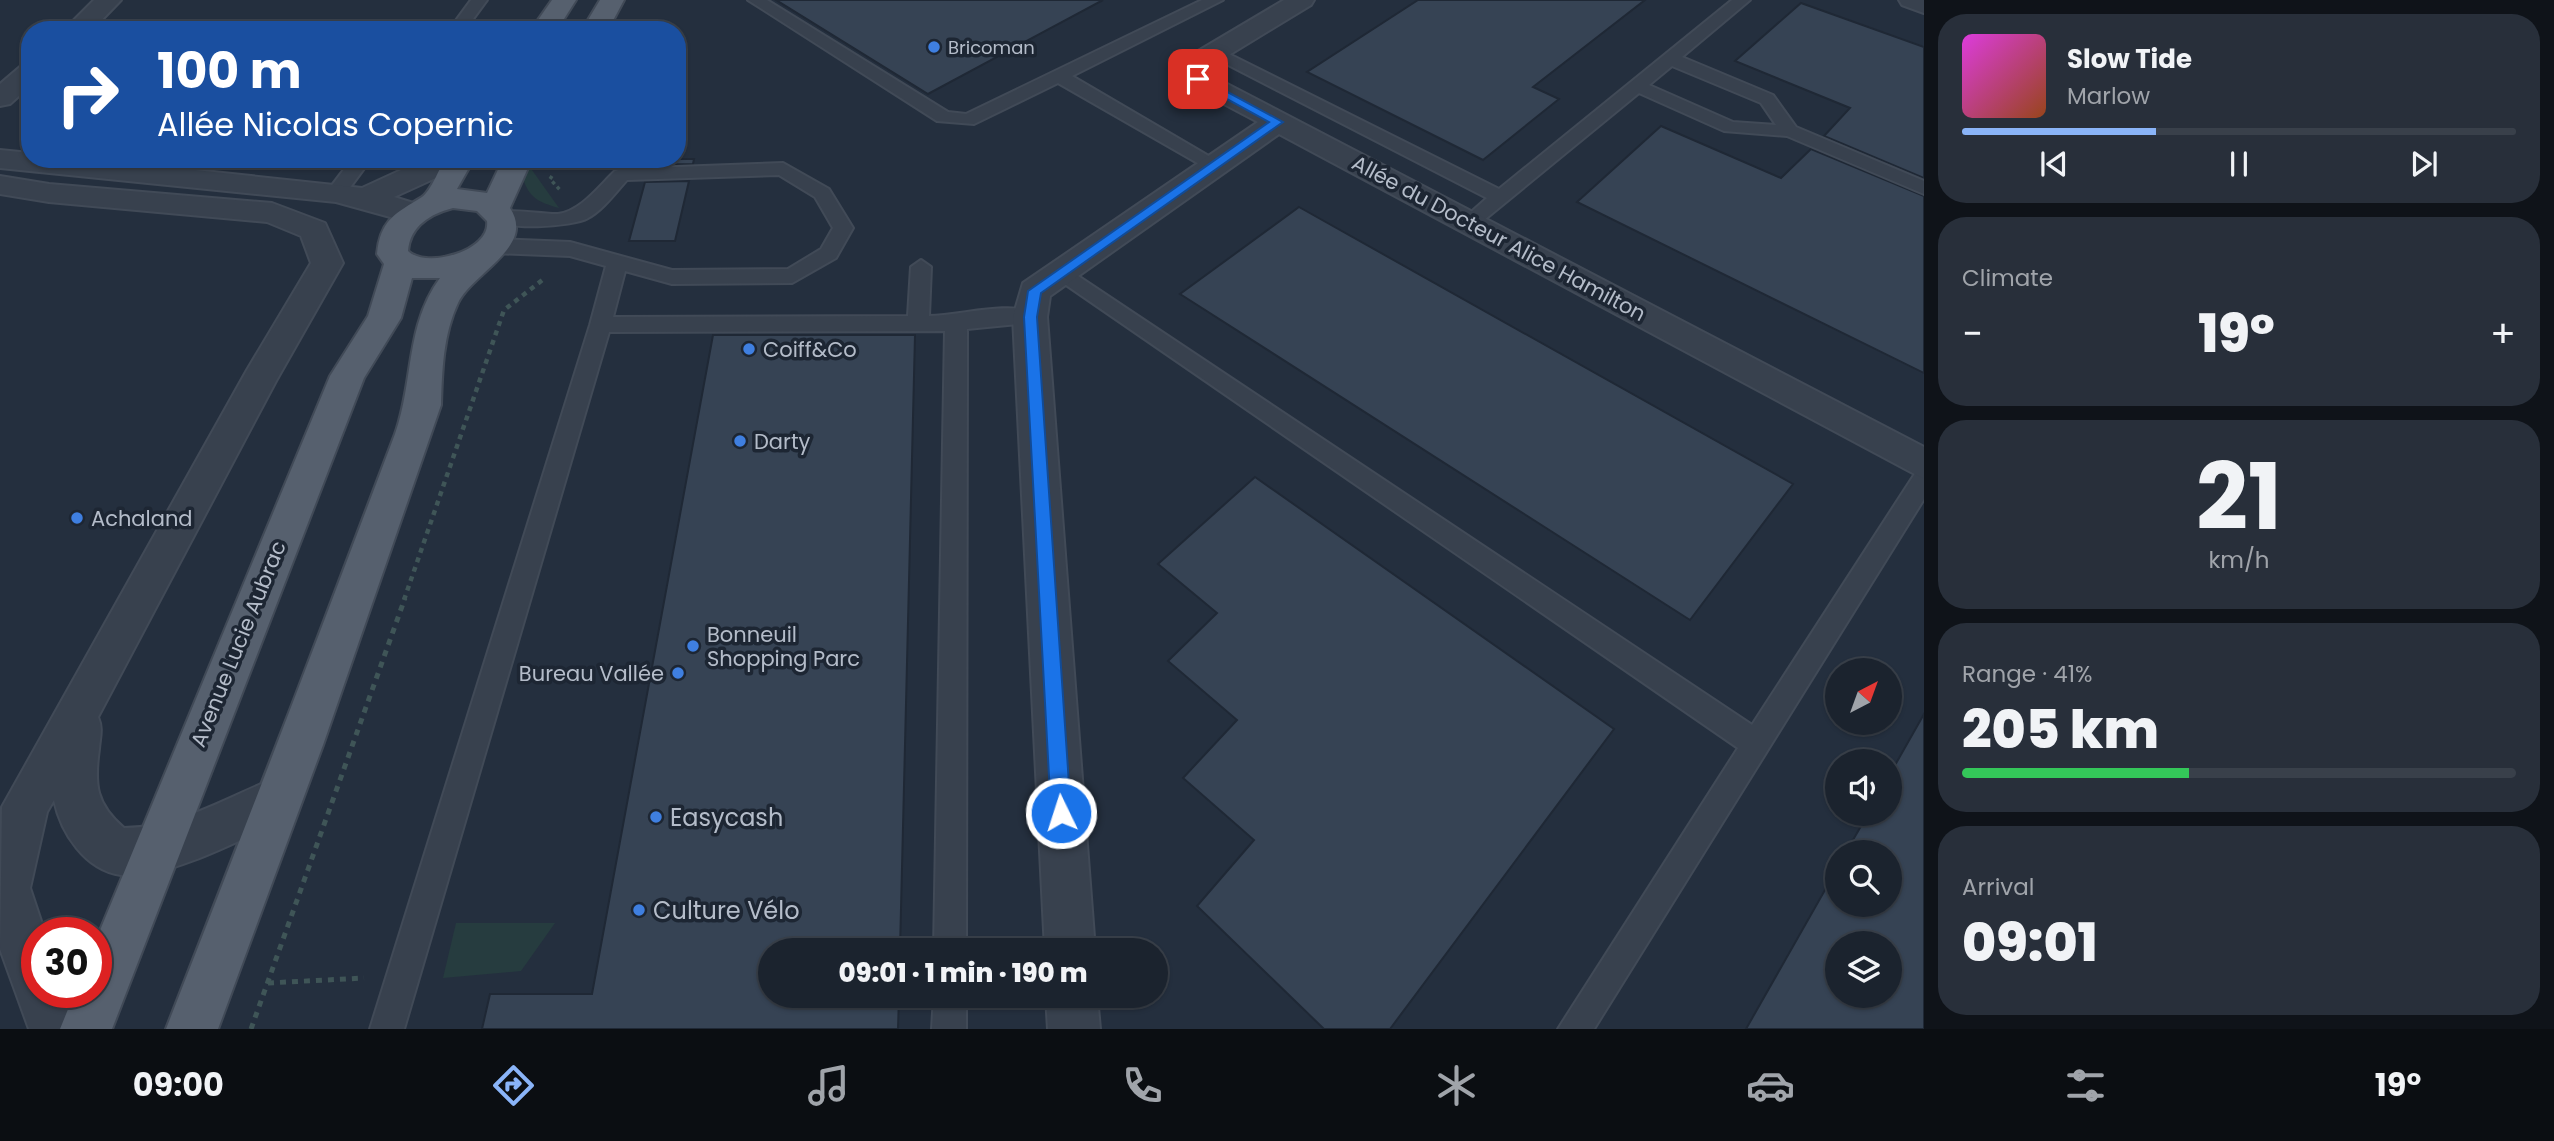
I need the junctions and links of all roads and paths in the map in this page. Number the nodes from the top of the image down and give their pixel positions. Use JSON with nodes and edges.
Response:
{"nodes":[{"id":1,"x":109,"y":0,"type":"edge"},
{"id":2,"x":479,"y":0,"type":"edge"},
{"id":3,"x":564,"y":0,"type":"edge"},
{"id":4,"x":612,"y":0,"type":"edge"},
{"id":5,"x":756,"y":0,"type":"edge"},
{"id":6,"x":1215,"y":0,"type":"edge"},
{"id":7,"x":1302,"y":0,"type":"edge"},
{"id":8,"x":1742,"y":0,"type":"edge"},
{"id":9,"x":1911,"y":0,"type":"edge"},
{"id":10,"x":1924,"y":5,"type":"edge"},
{"id":11,"x":87,"y":21,"type":"edge"},
{"id":12,"x":464,"y":21,"type":"edge"},
{"id":13,"x":550,"y":21,"type":"edge"},
{"id":14,"x":600,"y":21,"type":"edge"},
{"id":15,"x":1213,"y":53,"type":"junction"},
{"id":16,"x":1671,"y":59,"type":"junction"},
{"id":17,"x":1059,"y":76,"type":"junction"},
{"id":18,"x":21,"y":80,"type":"edge"},
{"id":19,"x":1637,"y":86,"type":"junction"},
{"id":20,"x":0,"y":97,"type":"edge"},
{"id":21,"x":1277,"y":122,"type":"junction"},
{"id":22,"x":1790,"y":131,"type":"junction"},
{"id":23,"x":1215,"y":165,"type":"junction"},
{"id":24,"x":59,"y":168,"type":"edge"},
{"id":25,"x":113,"y":168,"type":"edge"},
{"id":26,"x":359,"y":168,"type":"edge"},
{"id":27,"x":432,"y":168,"type":"edge"},
{"id":28,"x":453,"y":168,"type":"edge"},
{"id":29,"x":515,"y":168,"type":"edge"},
{"id":30,"x":555,"y":169,"type":"dead end"},
{"id":31,"x":3,"y":180,"type":"edge"},
{"id":32,"x":1924,"y":188,"type":"edge"},
{"id":33,"x":351,"y":195,"type":"junction"},
{"id":34,"x":1500,"y":197,"type":"junction"},
{"id":35,"x":422,"y":208,"type":"junction"},
{"id":36,"x":581,"y":214,"type":"junction"},
{"id":37,"x":1471,"y":221,"type":"junction"},
{"id":38,"x":491,"y":233,"type":"junction"},
{"id":39,"x":570,"y":249,"type":"junction"},
{"id":40,"x":617,"y":261,"type":"junction"},
{"id":41,"x":400,"y":264,"type":"junction"},
{"id":42,"x":921,"y":267,"type":"dead end"},
{"id":43,"x":1063,"y":273,"type":"junction"},
{"id":44,"x":1030,"y":317,"type":"junction"},
{"id":45,"x":918,"y":323,"type":"junction"},
{"id":46,"x":956,"y":323,"type":"junction"},
{"id":47,"x":601,"y":325,"type":"junction"},
{"id":48,"x":1924,"y":464,"type":"edge"},
{"id":49,"x":1924,"y":479,"type":"edge"},
{"id":50,"x":84,"y":704,"type":"junction"},
{"id":51,"x":1756,"y":744,"type":"junction"},
{"id":52,"x":280,"y":798,"type":"junction"},
{"id":53,"x":157,"y":849,"type":"junction"},
{"id":54,"x":21,"y":936,"type":"edge"},
{"id":55,"x":950,"y":938,"type":"edge"},
{"id":56,"x":1069,"y":938,"type":"edge"},
{"id":57,"x":401,"y":976,"type":"junction"},
{"id":58,"x":308,"y":980,"type":"dead end"},
{"id":59,"x":46,"y":1008,"type":"edge"},
{"id":60,"x":950,"y":1008,"type":"edge"},
{"id":61,"x":1073,"y":1008,"type":"edge"},
{"id":62,"x":56,"y":1029,"type":"edge"},
{"id":63,"x":86,"y":1029,"type":"edge"},
{"id":64,"x":192,"y":1029,"type":"edge"},
{"id":65,"x":251,"y":1029,"type":"edge"},
{"id":66,"x":387,"y":1029,"type":"edge"},
{"id":67,"x":949,"y":1029,"type":"edge"},
{"id":68,"x":1074,"y":1029,"type":"edge"},
{"id":69,"x":1575,"y":1029,"type":"edge"}],
"edges":[{"from":1,"to":11,"type":"street"},
{"from":2,"to":12,"type":"lane"},
{"from":3,"to":13,"type":"main road"},
{"from":4,"to":14,"type":"main road"},
{"from":5,"to":17,"type":"lane"},
{"from":6,"to":17,"type":"lane"},
{"from":7,"to":15,"type":"street","name":"Allée du Docteur Alice Hamilton"},
{"from":8,"to":16,"type":"lane"},
{"from":9,"to":10,"type":"street"},
{"from":15,"to":21,"type":"street","name":"Allée du Docteur Alice Hamilton"},
{"from":15,"to":34,"type":"lane"},
{"from":16,"to":19,"type":"lane"},
{"from":16,"to":22,"type":"lane"},
{"from":17,"to":23,"type":"lane"},
{"from":18,"to":20,"type":"street"},
{"from":19,"to":22,"type":"lane"},
{"from":19,"to":34,"type":"lane"},
{"from":21,"to":23,"type":"street"},
{"from":21,"to":37,"type":"street","name":"Allée du Docteur Alice Hamilton"},
{"from":22,"to":32,"type":"lane"},
{"from":23,"to":43,"type":"street"},
{"from":24,"to":31,"type":"street"},
{"from":25,"to":33,"type":"street"},
{"from":26,"to":33,"type":"lane"},
{"from":27,"to":33,"type":"street"},
{"from":28,"to":35,"type":"main road","name":"Avenue Lucie Aubrac"},
{"from":29,"to":38,"type":"main road"},
{"from":30,"to":36,"type":"path"},
{"from":31,"to":50,"type":"street"},
{"from":33,"to":35,"type":"street"},
{"from":34,"to":37,"type":"lane"},
{"from":35,"to":38,"type":"main road"},
{"from":35,"to":41,"type":"main road","name":"Avenue Lucie Aubrac"},
{"from":36,"to":38,"type":"lane"},
{"from":36,"to":40,"type":"lane"},
{"from":37,"to":48,"type":"street","name":"Allée du Docteur Alice Hamilton"},
{"from":38,"to":39,"type":"lane"},
{"from":38,"to":41,"type":"main road"},
{"from":38,"to":52,"type":"main road"},
{"from":39,"to":40,"type":"lane"},
{"from":39,"to":65,"type":"path"},
{"from":40,"to":47,"type":"lane"},
{"from":41,"to":53,"type":"main road","name":"Avenue Lucie Aubrac"},
{"from":42,"to":45,"type":"lane"},
{"from":43,"to":44,"type":"street"},
{"from":43,"to":51,"type":"lane"},
{"from":44,"to":46,"type":"lane"},
{"from":44,"to":56,"type":"street"},
{"from":45,"to":46,"type":"lane"},
{"from":45,"to":47,"type":"lane"},
{"from":46,"to":55,"type":"lane"},
{"from":47,"to":57,"type":"lane"},
{"from":49,"to":51,"type":"lane"},
{"from":50,"to":53,"type":"street"},
{"from":50,"to":54,"type":"street"},
{"from":51,"to":69,"type":"lane"},
{"from":52,"to":53,"type":"street"},
{"from":52,"to":64,"type":"main road"},
{"from":53,"to":63,"type":"main road","name":"Avenue Lucie Aubrac"},
{"from":57,"to":58,"type":"path"},
{"from":57,"to":66,"type":"lane"},
{"from":59,"to":62,"type":"street"},
{"from":60,"to":67,"type":"lane"},
{"from":61,"to":68,"type":"street"}]}
